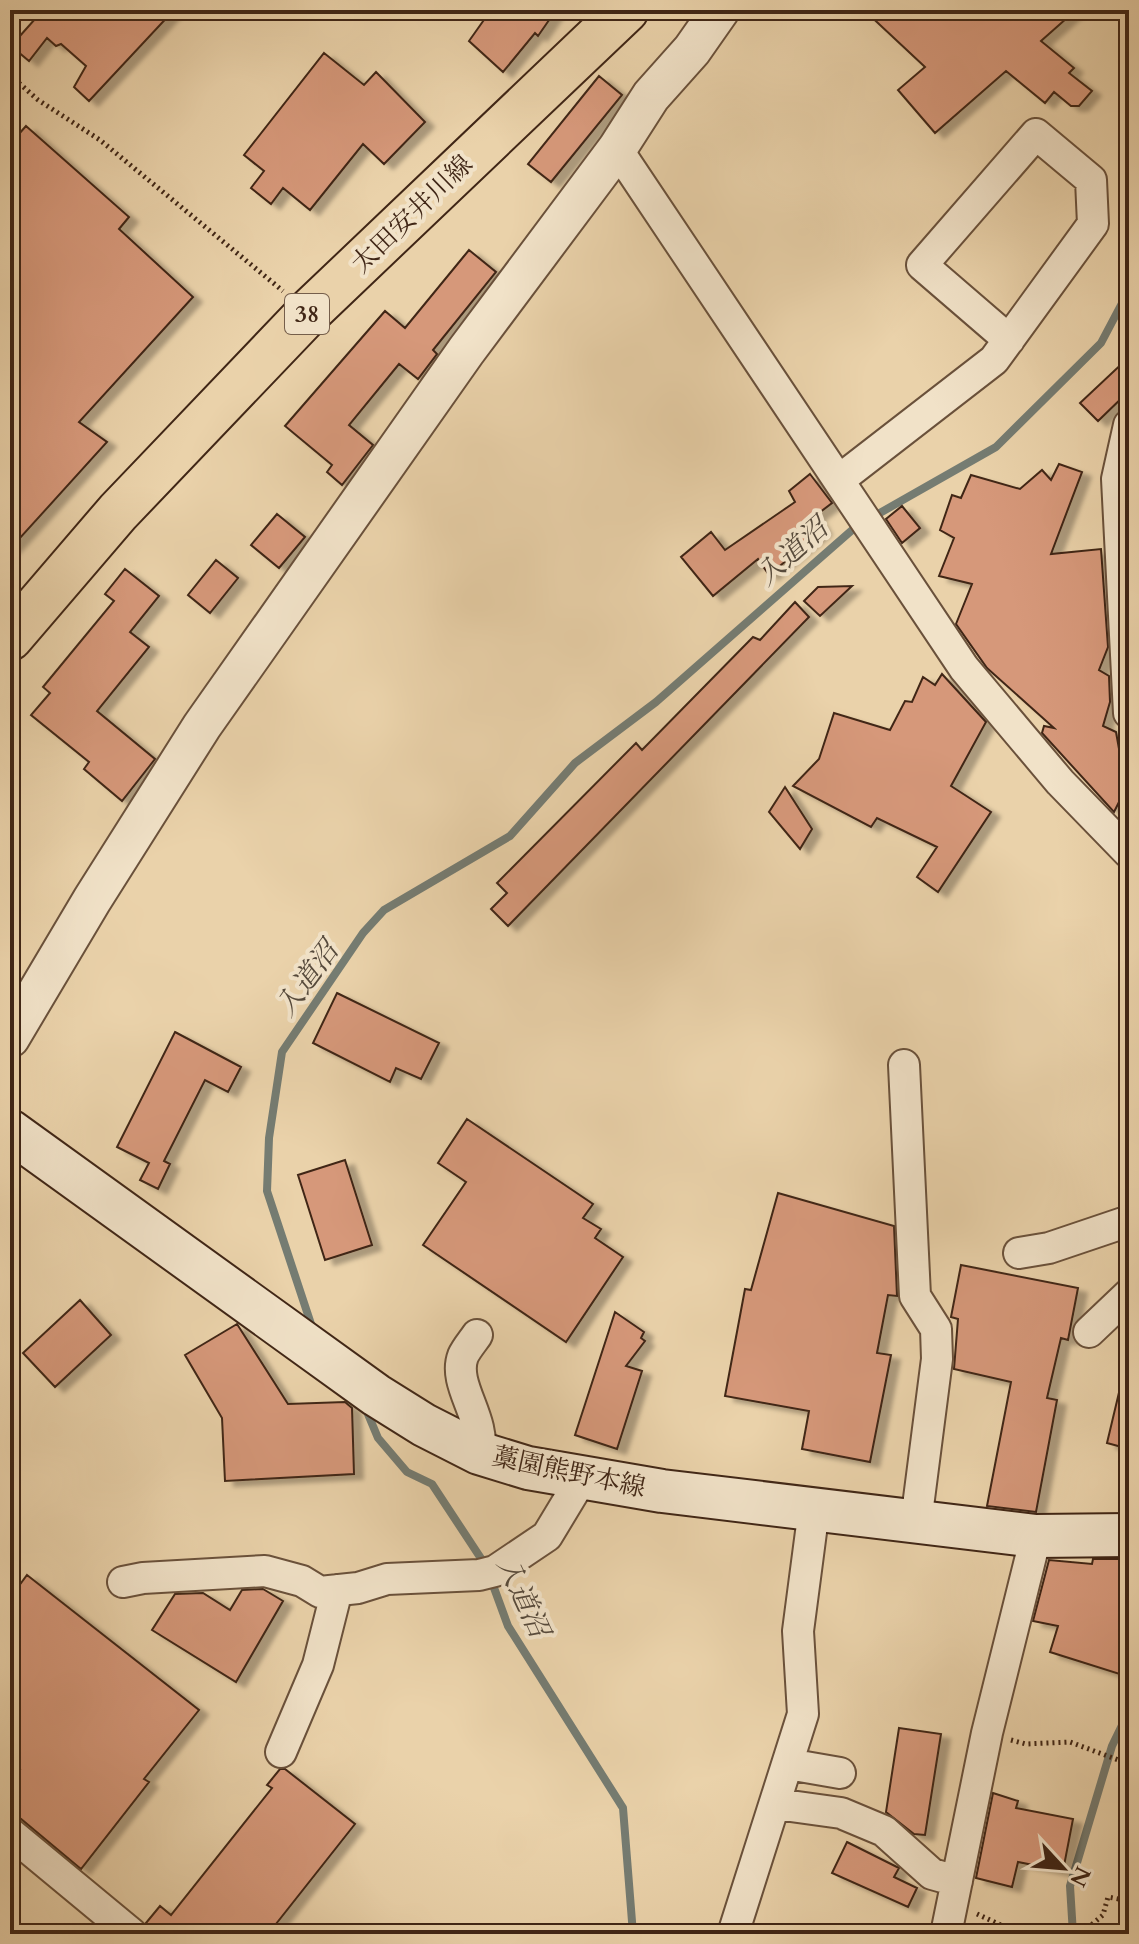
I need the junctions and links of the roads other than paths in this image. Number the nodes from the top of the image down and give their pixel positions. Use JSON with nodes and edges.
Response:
{"nodes":[{"id":1,"x":626,"y":10,"type":"edge"},
{"id":2,"x":720,"y":10,"type":"edge"},
{"id":3,"x":617,"y":149,"type":"junction"},
{"id":4,"x":1009,"y":340,"type":"junction"},
{"id":5,"x":1129,"y":425,"type":"edge"},
{"id":6,"x":839,"y":480,"type":"junction"},
{"id":7,"x":10,"y":638,"type":"edge"},
{"id":8,"x":1129,"y":713,"type":"edge"},
{"id":9,"x":1129,"y":853,"type":"edge"},
{"id":10,"x":10,"y":1038,"type":"edge"},
{"id":11,"x":904,"y":1065,"type":"dead end"},
{"id":12,"x":10,"y":1131,"type":"edge"},
{"id":13,"x":1129,"y":1221,"type":"edge"},
{"id":14,"x":1019,"y":1253,"type":"dead end"},
{"id":15,"x":1129,"y":1294,"type":"edge"},
{"id":16,"x":1089,"y":1332,"type":"dead end"},
{"id":17,"x":477,"y":1335,"type":"dead end"},
{"id":18,"x":479,"y":1453,"type":"junction"},
{"id":19,"x":582,"y":1478,"type":"junction"},
{"id":20,"x":814,"y":1509,"type":"junction"},
{"id":21,"x":916,"y":1522,"type":"junction"},
{"id":22,"x":1129,"y":1535,"type":"edge"},
{"id":23,"x":1036,"y":1536,"type":"junction"},
{"id":24,"x":123,"y":1582,"type":"dead end"},
{"id":25,"x":337,"y":1590,"type":"junction"},
{"id":26,"x":281,"y":1752,"type":"dead end"},
{"id":27,"x":788,"y":1764,"type":"junction"},
{"id":28,"x":840,"y":1773,"type":"dead end"},
{"id":29,"x":776,"y":1804,"type":"junction"},
{"id":30,"x":10,"y":1833,"type":"edge"},
{"id":31,"x":953,"y":1891,"type":"junction"},
{"id":32,"x":132,"y":1934,"type":"edge"},
{"id":33,"x":733,"y":1934,"type":"edge"},
{"id":34,"x":946,"y":1934,"type":"edge"}],
"edges":[{"from":1,"to":7,"type":"main road","name":"太田安井川線","number":"38"},
{"from":2,"to":3,"type":"street"},
{"from":3,"to":6,"type":"street"},
{"from":3,"to":10,"type":"street"},
{"from":4,"to":4,"type":"street"},
{"from":4,"to":6,"type":"street"},
{"from":5,"to":8,"type":"street"},
{"from":6,"to":9,"type":"street"},
{"from":11,"to":21,"type":"street"},
{"from":12,"to":18,"type":"main road","name":"藁園熊野本線"},
{"from":13,"to":14,"type":"street"},
{"from":15,"to":16,"type":"street"},
{"from":17,"to":18,"type":"street"},
{"from":18,"to":19,"type":"main road","name":"藁園熊野本線"},
{"from":19,"to":20,"type":"main road","name":"藁園熊野本線"},
{"from":19,"to":25,"type":"street"},
{"from":20,"to":21,"type":"main road","name":"藁園熊野本線"},
{"from":20,"to":27,"type":"street"},
{"from":21,"to":23,"type":"main road","name":"藁園熊野本線"},
{"from":22,"to":23,"type":"main road","name":"藁園熊野本線"},
{"from":23,"to":31,"type":"street"},
{"from":24,"to":25,"type":"street"},
{"from":25,"to":26,"type":"street"},
{"from":27,"to":28,"type":"street"},
{"from":27,"to":29,"type":"street"},
{"from":29,"to":31,"type":"street"},
{"from":29,"to":33,"type":"street"},
{"from":30,"to":32,"type":"street"},
{"from":31,"to":34,"type":"street"}]}
